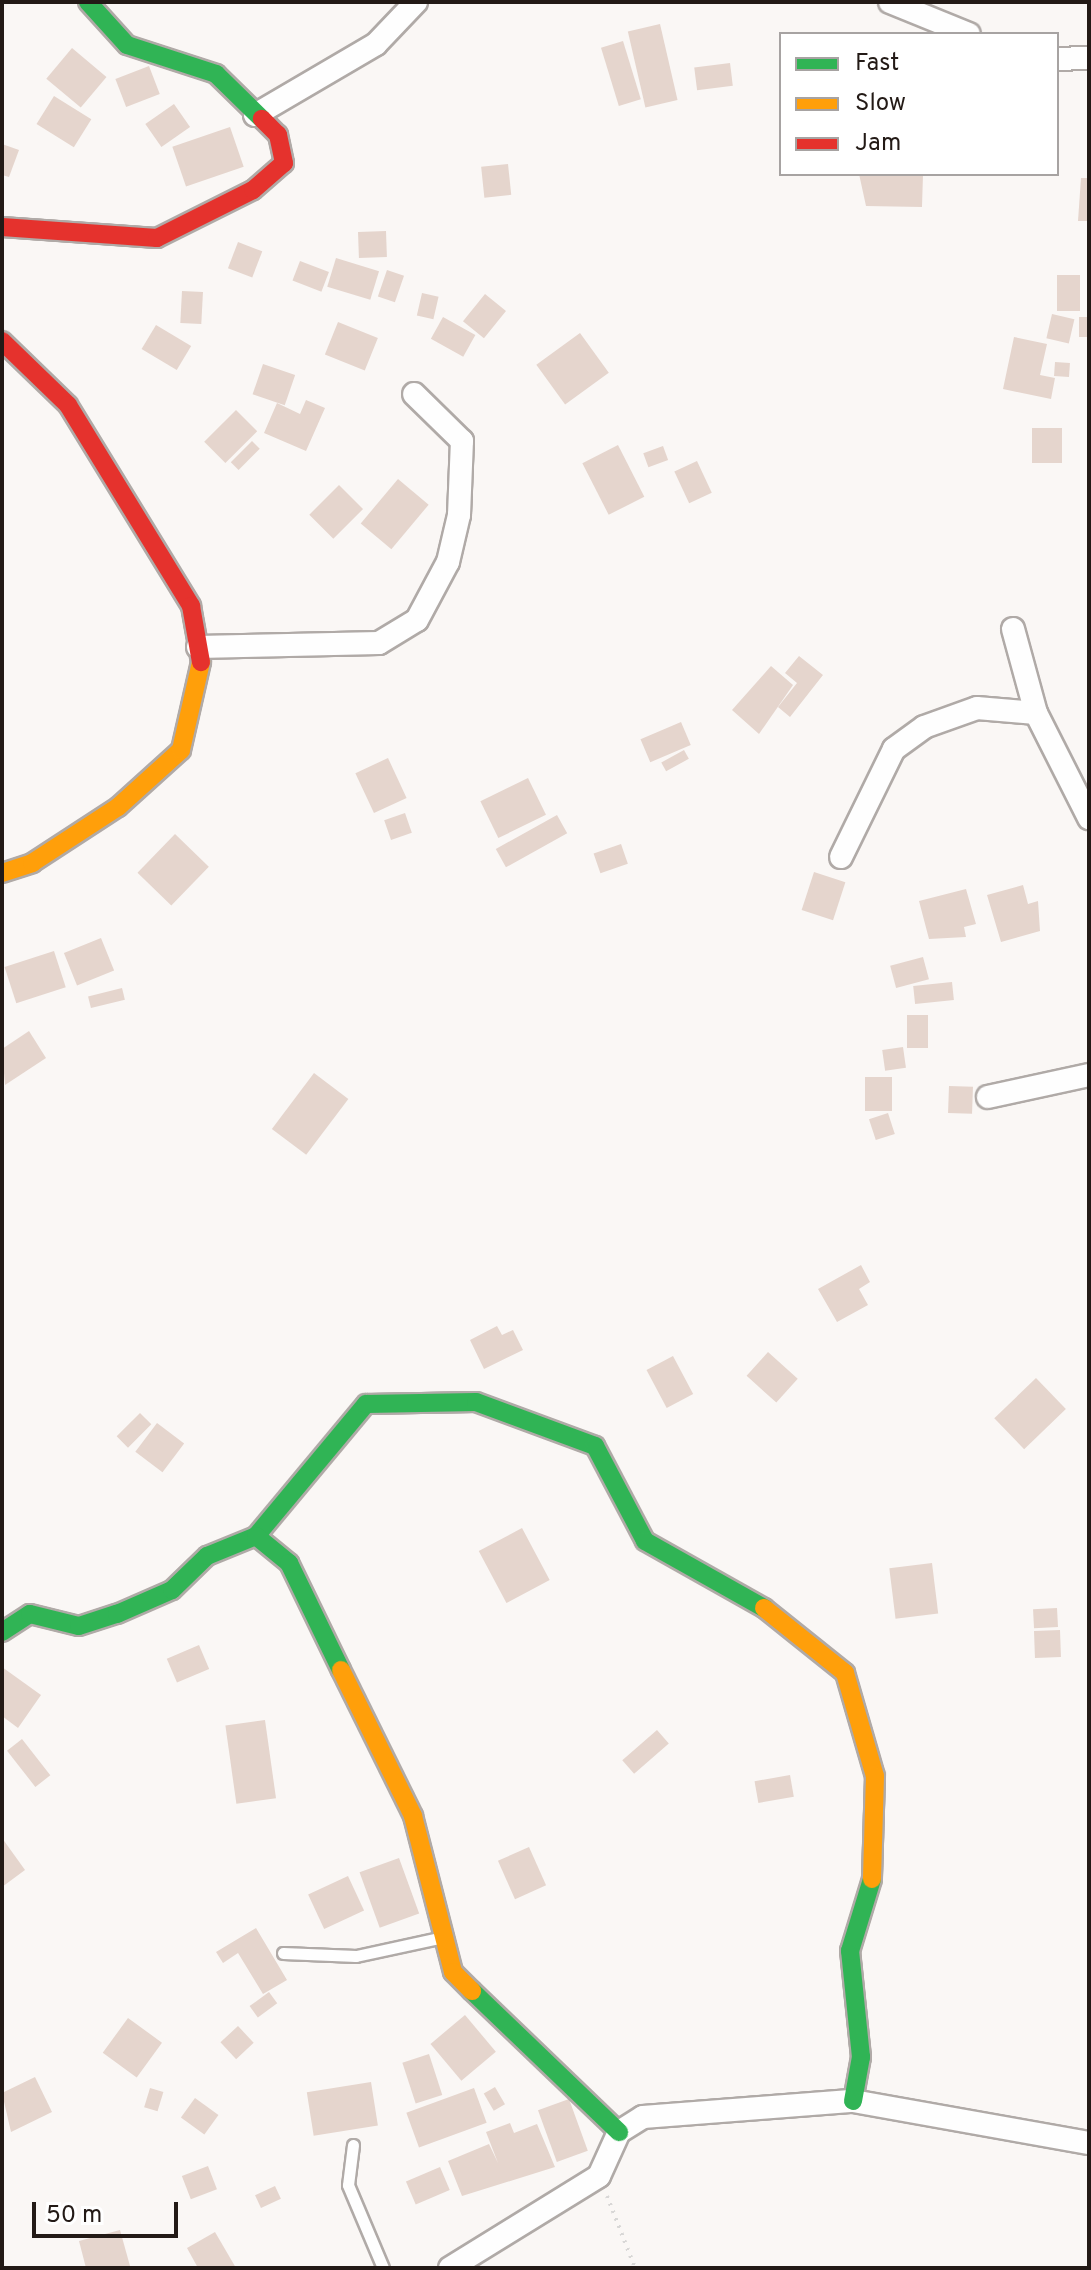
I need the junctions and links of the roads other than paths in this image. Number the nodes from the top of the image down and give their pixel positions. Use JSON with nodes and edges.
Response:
{"nodes":[{"id":1,"x":88,"y":2,"type":"edge"},
{"id":2,"x":416,"y":2,"type":"edge"},
{"id":3,"x":890,"y":2,"type":"edge"},
{"id":4,"x":964,"y":32,"type":"edge"},
{"id":5,"x":1089,"y":58,"type":"edge"},
{"id":6,"x":1059,"y":59,"type":"edge"},
{"id":7,"x":255,"y":115,"type":"junction"},
{"id":8,"x":2,"y":227,"type":"edge"},
{"id":9,"x":2,"y":341,"type":"edge"},
{"id":10,"x":414,"y":394,"type":"dead end"},
{"id":11,"x":1013,"y":629,"type":"dead end"},
{"id":12,"x":198,"y":647,"type":"junction"},
{"id":13,"x":1036,"y":713,"type":"junction"},
{"id":14,"x":1089,"y":818,"type":"edge"},
{"id":15,"x":841,"y":857,"type":"dead end"},
{"id":16,"x":2,"y":873,"type":"edge"},
{"id":17,"x":1089,"y":1075,"type":"edge"},
{"id":18,"x":988,"y":1097,"type":"dead end"},
{"id":19,"x":256,"y":1536,"type":"junction"},
{"id":20,"x":2,"y":1632,"type":"edge"},
{"id":21,"x":444,"y":1937,"type":"junction"},
{"id":22,"x":283,"y":1953,"type":"dead end"},
{"id":23,"x":853,"y":2101,"type":"junction"},
{"id":24,"x":619,"y":2132,"type":"junction"},
{"id":25,"x":1089,"y":2143,"type":"edge"},
{"id":26,"x":353,"y":2145,"type":"dead end"},
{"id":27,"x":383,"y":2268,"type":"edge"},
{"id":28,"x":450,"y":2268,"type":"edge"}],
"edges":[{"from":1,"to":7,"type":"street"},
{"from":2,"to":7,"type":"street"},
{"from":3,"to":4,"type":"street"},
{"from":5,"to":6,"type":"street"},
{"from":7,"to":8,"type":"street"},
{"from":9,"to":12,"type":"street"},
{"from":10,"to":12,"type":"street"},
{"from":11,"to":13,"type":"street"},
{"from":12,"to":16,"type":"street"},
{"from":13,"to":14,"type":"street"},
{"from":13,"to":15,"type":"street"},
{"from":17,"to":18,"type":"street"},
{"from":19,"to":20,"type":"street"},
{"from":19,"to":21,"type":"street"},
{"from":19,"to":23,"type":"street"},
{"from":21,"to":22,"type":"lane"},
{"from":21,"to":24,"type":"street"},
{"from":23,"to":24,"type":"street"},
{"from":23,"to":25,"type":"street"},
{"from":24,"to":28,"type":"street"},
{"from":26,"to":27,"type":"lane"}]}
